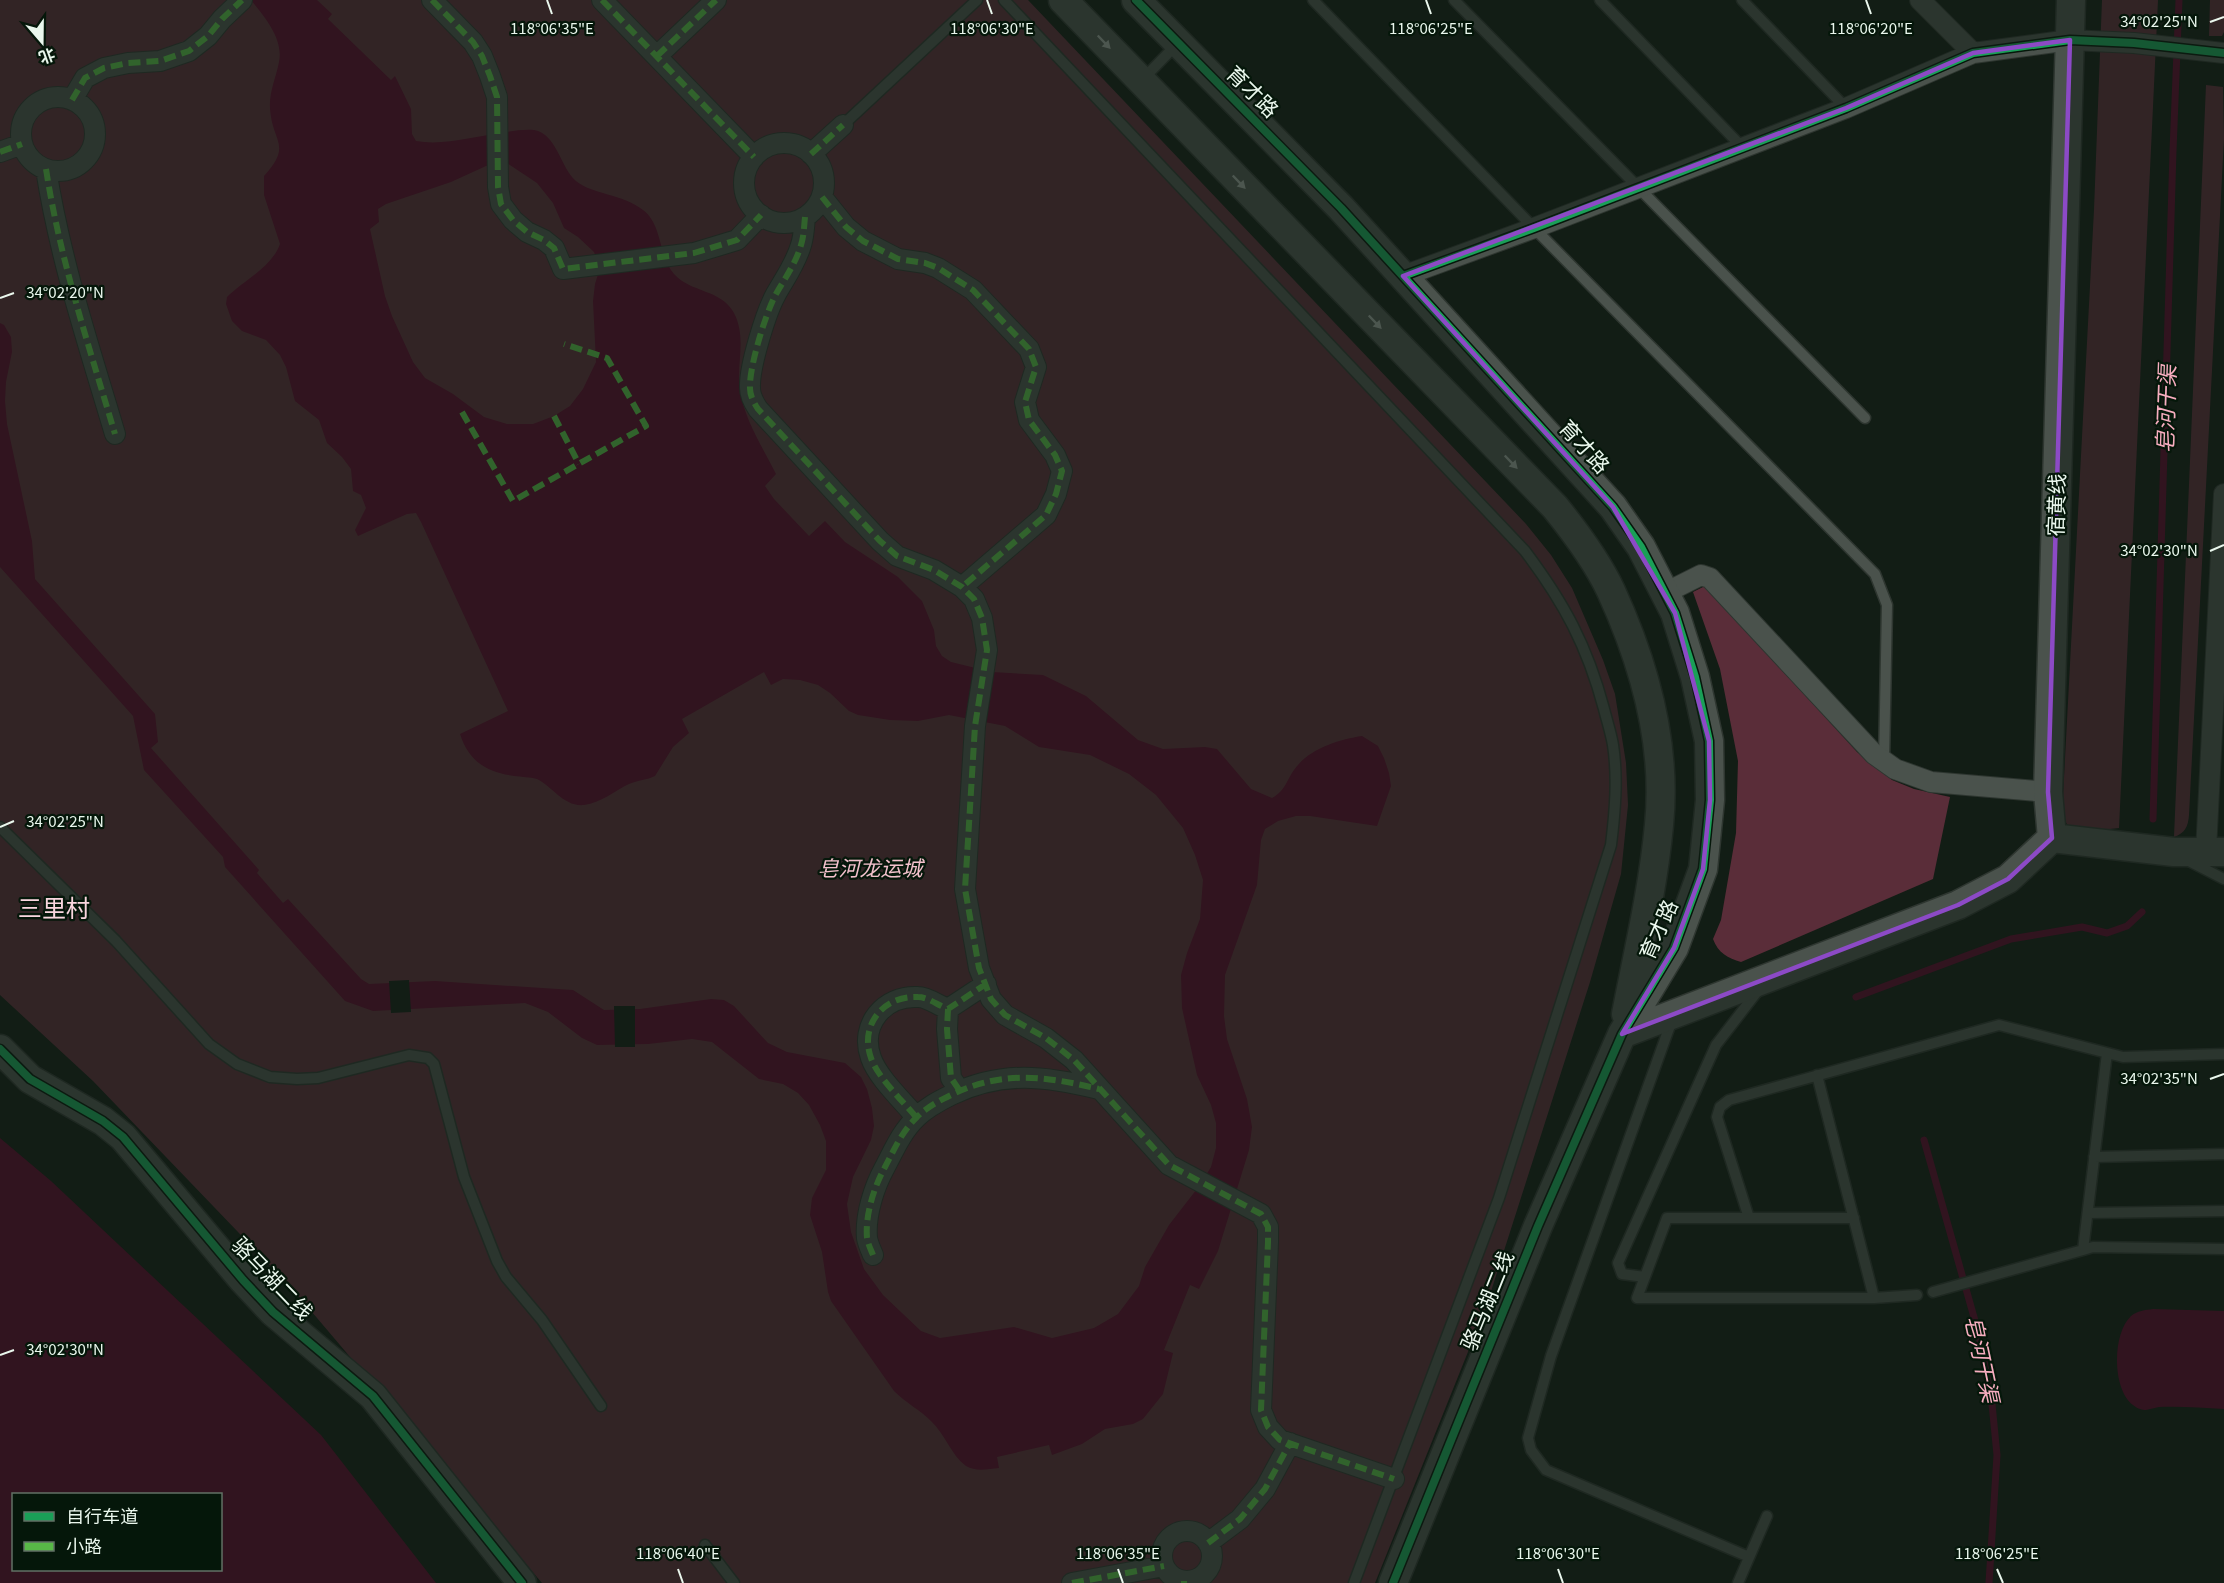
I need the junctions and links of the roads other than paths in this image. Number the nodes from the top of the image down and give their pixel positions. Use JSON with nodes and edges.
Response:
{"nodes":[{"id":1,"x":242,"y":0,"type":"edge"},
{"id":2,"x":432,"y":0,"type":"edge"},
{"id":3,"x":602,"y":0,"type":"edge"},
{"id":4,"x":716,"y":0,"type":"edge"},
{"id":5,"x":977,"y":0,"type":"edge"},
{"id":6,"x":1004,"y":0,"type":"edge"},
{"id":7,"x":1063,"y":0,"type":"edge"},
{"id":8,"x":1136,"y":0,"type":"edge"},
{"id":9,"x":1313,"y":0,"type":"edge"},
{"id":10,"x":1454,"y":0,"type":"edge"},
{"id":11,"x":1600,"y":0,"type":"edge"},
{"id":12,"x":1742,"y":0,"type":"edge"},
{"id":13,"x":1920,"y":0,"type":"edge"},
{"id":14,"x":2067,"y":4,"type":"edge"},
{"id":15,"x":2070,"y":40,"type":"junction"},
{"id":16,"x":1178,"y":43,"type":"junction"},
{"id":17,"x":1973,"y":53,"type":"junction"},
{"id":18,"x":2224,"y":53,"type":"edge"},
{"id":19,"x":657,"y":57,"type":"junction"},
{"id":20,"x":1142,"y":81,"type":"junction"},
{"id":21,"x":72,"y":100,"type":"junction"},
{"id":22,"x":1846,"y":108,"type":"junction"},
{"id":23,"x":843,"y":125,"type":"joint"},
{"id":24,"x":22,"y":144,"type":"junction"},
{"id":25,"x":1743,"y":148,"type":"junction"},
{"id":26,"x":0,"y":152,"type":"edge"},
{"id":27,"x":811,"y":154,"type":"junction"},
{"id":28,"x":754,"y":157,"type":"junction"},
{"id":29,"x":46,"y":169,"type":"junction"},
{"id":30,"x":1637,"y":188,"type":"junction"},
{"id":31,"x":822,"y":197,"type":"junction"},
{"id":32,"x":761,"y":215,"type":"junction"},
{"id":33,"x":805,"y":218,"type":"junction"},
{"id":34,"x":1534,"y":228,"type":"junction"},
{"id":35,"x":1403,"y":276,"type":"junction"},
{"id":36,"x":1864,"y":418,"type":"dead end"},
{"id":37,"x":115,"y":434,"type":"dead end"},
{"id":38,"x":2224,"y":494,"type":"edge"},
{"id":39,"x":2223,"y":564,"type":"edge"},
{"id":40,"x":962,"y":587,"type":"junction"},
{"id":41,"x":1665,"y":593,"type":"junction"},
{"id":42,"x":1884,"y":761,"type":"junction"},
{"id":43,"x":2048,"y":792,"type":"junction"},
{"id":44,"x":0,"y":827,"type":"edge"},
{"id":45,"x":2052,"y":838,"type":"junction"},
{"id":46,"x":2174,"y":852,"type":"junction"},
{"id":47,"x":2215,"y":852,"type":"edge"},
{"id":48,"x":2224,"y":879,"type":"edge"},
{"id":49,"x":1767,"y":979,"type":"junction"},
{"id":50,"x":986,"y":984,"type":"junction"},
{"id":51,"x":948,"y":1009,"type":"junction"},
{"id":52,"x":1674,"y":1014,"type":"junction"},
{"id":53,"x":1622,"y":1034,"type":"junction"},
{"id":54,"x":0,"y":1049,"type":"edge"},
{"id":55,"x":2107,"y":1053,"type":"junction"},
{"id":56,"x":2224,"y":1054,"type":"edge"},
{"id":57,"x":1817,"y":1075,"type":"junction"},
{"id":58,"x":1099,"y":1089,"type":"junction"},
{"id":59,"x":960,"y":1091,"type":"junction"},
{"id":60,"x":916,"y":1117,"type":"junction"},
{"id":61,"x":2224,"y":1155,"type":"edge"},
{"id":62,"x":2094,"y":1157,"type":"junction"},
{"id":63,"x":2224,"y":1211,"type":"edge"},
{"id":64,"x":2088,"y":1213,"type":"junction"},
{"id":65,"x":1749,"y":1218,"type":"junction"},
{"id":66,"x":1854,"y":1218,"type":"junction"},
{"id":67,"x":2224,"y":1249,"type":"edge"},
{"id":68,"x":2083,"y":1250,"type":"junction"},
{"id":69,"x":873,"y":1255,"type":"dead end"},
{"id":70,"x":1645,"y":1277,"type":"junction"},
{"id":71,"x":1933,"y":1292,"type":"dead end"},
{"id":72,"x":1917,"y":1295,"type":"dead end"},
{"id":73,"x":1874,"y":1298,"type":"junction"},
{"id":74,"x":601,"y":1406,"type":"dead end"},
{"id":75,"x":1290,"y":1443,"type":"junction"},
{"id":76,"x":1394,"y":1479,"type":"junction"},
{"id":77,"x":1767,"y":1516,"type":"dead end"},
{"id":78,"x":1208,"y":1543,"type":"junction"},
{"id":79,"x":705,"y":1545,"type":"dead end"},
{"id":80,"x":1749,"y":1557,"type":"junction"},
{"id":81,"x":1164,"y":1566,"type":"junction"},
{"id":82,"x":1184,"y":1582,"type":"edge"},
{"id":83,"x":522,"y":1583,"type":"edge"},
{"id":84,"x":734,"y":1583,"type":"edge"},
{"id":85,"x":1072,"y":1583,"type":"edge"},
{"id":86,"x":1354,"y":1583,"type":"edge"},
{"id":87,"x":1393,"y":1583,"type":"edge"},
{"id":88,"x":1738,"y":1583,"type":"edge"}],
"edges":[{"from":1,"to":21,"type":"street"},
{"from":2,"to":32,"type":"street"},
{"from":3,"to":19,"type":"street"},
{"from":4,"to":19,"type":"street"},
{"from":5,"to":23,"type":"lane"},
{"from":6,"to":76,"type":"lane"},
{"from":7,"to":20,"type":"street","name":"育才路","one_way":true},
{"from":8,"to":16,"type":"street","name":"育才路"},
{"from":9,"to":34,"type":"lane"},
{"from":10,"to":30,"type":"lane"},
{"from":11,"to":25,"type":"lane"},
{"from":12,"to":22,"type":"lane"},
{"from":13,"to":17,"type":"street"},
{"from":14,"to":15,"type":"street","name":"宿黄线"},
{"from":15,"to":17,"type":"street"},
{"from":15,"to":18,"type":"street"},
{"from":15,"to":43,"type":"street","name":"宿黄线"},
{"from":16,"to":20,"type":"lane"},
{"from":16,"to":35,"type":"street","name":"育才路"},
{"from":17,"to":22,"type":"street"},
{"from":19,"to":28,"type":"street"},
{"from":20,"to":53,"type":"street","name":"育才路","one_way":true},
{"from":21,"to":24,"type":"street"},
{"from":21,"to":29,"type":"street"},
{"from":22,"to":25,"type":"street"},
{"from":23,"to":27,"type":"street"},
{"from":24,"to":26,"type":"street"},
{"from":24,"to":29,"type":"street"},
{"from":25,"to":30,"type":"street"},
{"from":27,"to":28,"type":"street"},
{"from":27,"to":31,"type":"street"},
{"from":28,"to":32,"type":"street"},
{"from":29,"to":37,"type":"street"},
{"from":30,"to":34,"type":"street"},
{"from":30,"to":36,"type":"lane"},
{"from":31,"to":33,"type":"street"},
{"from":31,"to":40,"type":"street"},
{"from":32,"to":33,"type":"street"},
{"from":33,"to":40,"type":"street"},
{"from":34,"to":35,"type":"street"},
{"from":34,"to":42,"type":"lane"},
{"from":35,"to":41,"type":"street","name":"育才路"},
{"from":38,"to":39,"type":"street"},
{"from":39,"to":47,"type":"street"},
{"from":40,"to":50,"type":"street"},
{"from":41,"to":42,"type":"street"},
{"from":41,"to":53,"type":"street","name":"育才路"},
{"from":42,"to":43,"type":"street"},
{"from":43,"to":45,"type":"street","name":"宿黄线"},
{"from":44,"to":74,"type":"lane"},
{"from":45,"to":46,"type":"street"},
{"from":45,"to":49,"type":"street"},
{"from":46,"to":47,"type":"street"},
{"from":46,"to":48,"type":"lane"},
{"from":49,"to":52,"type":"street"},
{"from":49,"to":70,"type":"lane"},
{"from":50,"to":51,"type":"street"},
{"from":50,"to":58,"type":"street"},
{"from":51,"to":59,"type":"street"},
{"from":51,"to":60,"type":"street"},
{"from":52,"to":53,"type":"street"},
{"from":52,"to":80,"type":"lane"},
{"from":53,"to":87,"type":"street","name":"骆马湖二线"},
{"from":54,"to":83,"type":"street","name":"骆马湖二线"},
{"from":55,"to":56,"type":"lane"},
{"from":55,"to":57,"type":"lane"},
{"from":55,"to":62,"type":"lane"},
{"from":57,"to":65,"type":"lane"},
{"from":57,"to":66,"type":"lane"},
{"from":58,"to":59,"type":"street"},
{"from":58,"to":75,"type":"street"},
{"from":59,"to":60,"type":"street"},
{"from":60,"to":69,"type":"street"},
{"from":61,"to":62,"type":"lane"},
{"from":62,"to":64,"type":"lane"},
{"from":63,"to":64,"type":"lane"},
{"from":64,"to":68,"type":"lane"},
{"from":65,"to":66,"type":"lane"},
{"from":65,"to":70,"type":"lane"},
{"from":66,"to":73,"type":"lane"},
{"from":67,"to":68,"type":"lane"},
{"from":68,"to":71,"type":"lane"},
{"from":70,"to":73,"type":"lane"},
{"from":72,"to":73,"type":"lane"},
{"from":75,"to":76,"type":"street"},
{"from":75,"to":78,"type":"street"},
{"from":76,"to":86,"type":"lane"},
{"from":77,"to":80,"type":"lane"},
{"from":78,"to":81,"type":"street"},
{"from":78,"to":82,"type":"street"},
{"from":79,"to":84,"type":"lane"},
{"from":80,"to":88,"type":"lane"},
{"from":81,"to":82,"type":"street"},
{"from":81,"to":85,"type":"street"}]}
